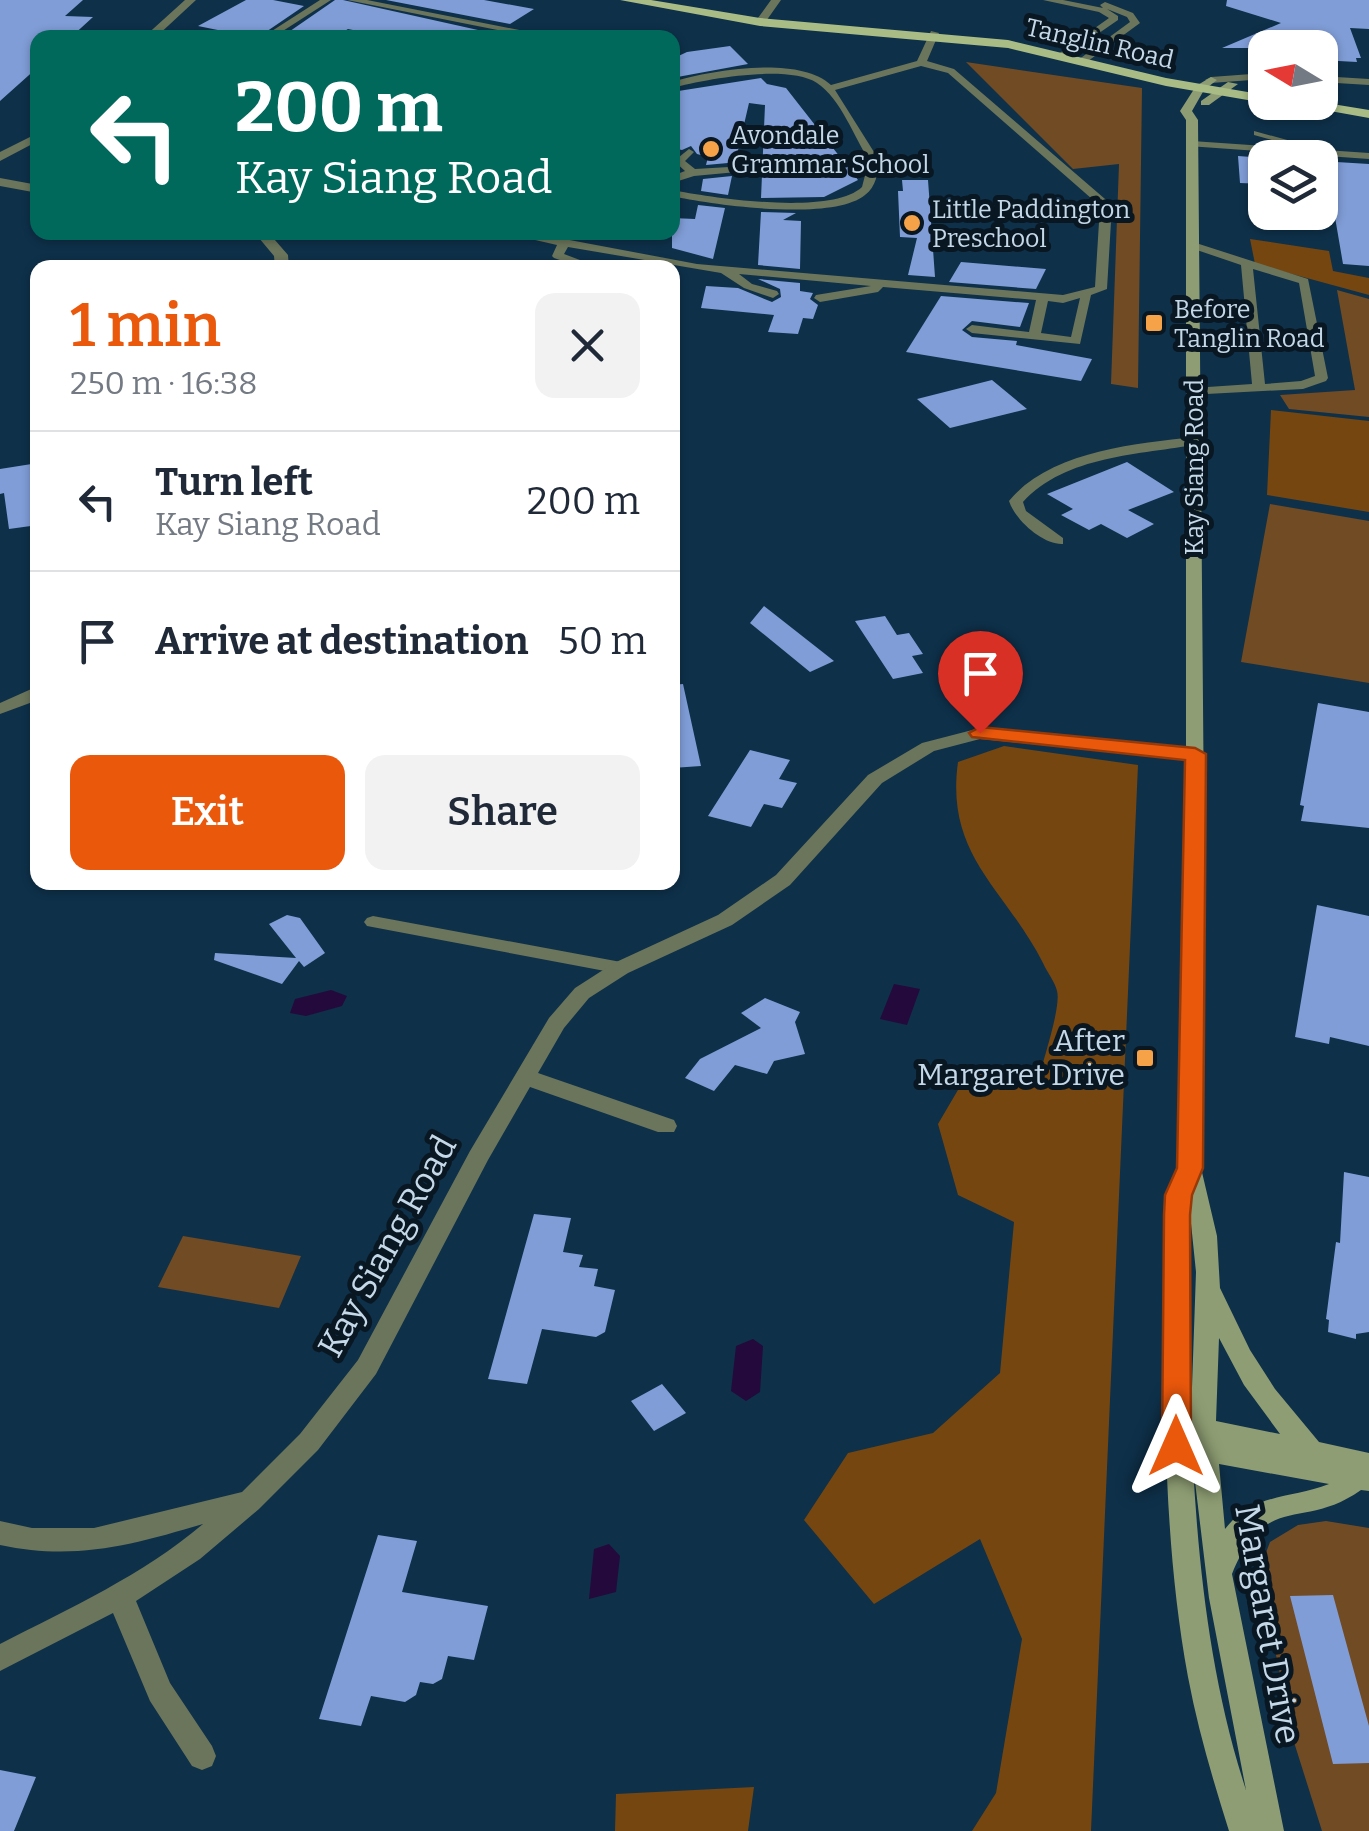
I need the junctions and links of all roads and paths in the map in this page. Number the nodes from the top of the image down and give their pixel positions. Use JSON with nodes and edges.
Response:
{"nodes":[{"id":1,"x":191,"y":0,"type":"edge"},
{"id":2,"x":326,"y":0,"type":"edge"},
{"id":3,"x":352,"y":0,"type":"edge"},
{"id":4,"x":626,"y":0,"type":"edge"},
{"id":5,"x":646,"y":0,"type":"edge"},
{"id":6,"x":776,"y":0,"type":"edge"},
{"id":7,"x":1048,"y":0,"type":"edge"},
{"id":8,"x":1086,"y":0,"type":"edge"},
{"id":9,"x":762,"y":20,"type":"junction"},
{"id":10,"x":157,"y":30,"type":"edge"},
{"id":11,"x":279,"y":30,"type":"edge"},
{"id":12,"x":513,"y":30,"type":"edge"},
{"id":13,"x":933,"y":35,"type":"junction"},
{"id":14,"x":1076,"y":57,"type":"junction"},
{"id":15,"x":921,"y":63,"type":"junction"},
{"id":16,"x":1338,"y":80,"type":"edge"},
{"id":17,"x":1248,"y":81,"type":"edge"},
{"id":18,"x":1248,"y":81,"type":"edge"},
{"id":19,"x":1166,"y":82,"type":"junction"},
{"id":20,"x":1369,"y":82,"type":"edge"},
{"id":21,"x":680,"y":83,"type":"edge"},
{"id":22,"x":1215,"y":86,"type":"junction"},
{"id":23,"x":1248,"y":88,"type":"edge"},
{"id":24,"x":828,"y":90,"type":"junction"},
{"id":25,"x":1248,"y":95,"type":"edge"},
{"id":26,"x":1338,"y":100,"type":"edge"},
{"id":27,"x":1248,"y":103,"type":"edge"},
{"id":28,"x":1369,"y":104,"type":"edge"},
{"id":29,"x":1338,"y":109,"type":"edge"},
{"id":30,"x":1194,"y":111,"type":"junction"},
{"id":31,"x":1369,"y":114,"type":"edge"},
{"id":32,"x":1258,"y":133,"type":"dead end"},
{"id":33,"x":30,"y":140,"type":"edge"},
{"id":34,"x":1282,"y":140,"type":"edge"},
{"id":35,"x":1192,"y":144,"type":"junction"},
{"id":36,"x":1248,"y":148,"type":"edge"},
{"id":37,"x":689,"y":152,"type":"dead end"},
{"id":38,"x":1338,"y":154,"type":"edge"},
{"id":39,"x":0,"y":156,"type":"edge"},
{"id":40,"x":1369,"y":156,"type":"edge"},
{"id":41,"x":736,"y":165,"type":"dead end"},
{"id":42,"x":690,"y":170,"type":"junction"},
{"id":43,"x":680,"y":176,"type":"edge"},
{"id":44,"x":0,"y":182,"type":"edge"},
{"id":45,"x":30,"y":188,"type":"edge"},
{"id":46,"x":680,"y":195,"type":"edge"},
{"id":47,"x":267,"y":240,"type":"edge"},
{"id":48,"x":552,"y":240,"type":"edge"},
{"id":49,"x":564,"y":242,"type":"junction"},
{"id":50,"x":1192,"y":245,"type":"junction"},
{"id":51,"x":281,"y":260,"type":"edge"},
{"id":52,"x":564,"y":260,"type":"edge"},
{"id":53,"x":661,"y":260,"type":"edge"},
{"id":54,"x":1247,"y":262,"type":"junction"},
{"id":55,"x":680,"y":263,"type":"edge"},
{"id":56,"x":683,"y":264,"type":"junction"},
{"id":57,"x":680,"y":265,"type":"edge"},
{"id":58,"x":724,"y":269,"type":"junction"},
{"id":59,"x":894,"y":284,"type":"junction"},
{"id":60,"x":774,"y":294,"type":"dead end"},
{"id":61,"x":1086,"y":296,"type":"junction"},
{"id":62,"x":1043,"y":297,"type":"junction"},
{"id":63,"x":820,"y":298,"type":"dead end"},
{"id":64,"x":972,"y":329,"type":"dead end"},
{"id":65,"x":1034,"y":337,"type":"junction"},
{"id":66,"x":1259,"y":389,"type":"junction"},
{"id":67,"x":1193,"y":392,"type":"junction"},
{"id":68,"x":1194,"y":442,"type":"junction"},
{"id":69,"x":1058,"y":541,"type":"dead end"},
{"id":70,"x":30,"y":697,"type":"edge"},
{"id":71,"x":0,"y":710,"type":"edge"},
{"id":72,"x":1195,"y":754,"type":"junction"},
{"id":73,"x":374,"y":922,"type":"dead end"},
{"id":74,"x":621,"y":968,"type":"junction"},
{"id":75,"x":526,"y":1077,"type":"junction"},
{"id":76,"x":666,"y":1126,"type":"dead end"},
{"id":77,"x":1190,"y":1168,"type":"junction"},
{"id":78,"x":1205,"y":1281,"type":"junction"},
{"id":79,"x":1176,"y":1435,"type":"junction"},
{"id":80,"x":1204,"y":1439,"type":"junction"},
{"id":81,"x":1312,"y":1452,"type":"junction"},
{"id":82,"x":1364,"y":1475,"type":"edge"},
{"id":83,"x":250,"y":1502,"type":"junction"},
{"id":84,"x":0,"y":1533,"type":"edge"},
{"id":85,"x":1216,"y":1582,"type":"junction"},
{"id":86,"x":120,"y":1596,"type":"junction"},
{"id":87,"x":0,"y":1658,"type":"edge"},
{"id":88,"x":202,"y":1756,"type":"dead end"},
{"id":89,"x":1244,"y":1831,"type":"edge"},
{"id":90,"x":1268,"y":1831,"type":"edge"}],
"edges":[{"from":1,"to":10,"type":"street"},
{"from":2,"to":11,"type":"lane"},
{"from":3,"to":12,"type":"lane"},
{"from":4,"to":9,"type":"main road","name":"Tanglin Road"},
{"from":5,"to":9,"type":"main road","name":"Tanglin Road"},
{"from":6,"to":9,"type":"street"},
{"from":7,"to":14,"type":"lane"},
{"from":8,"to":14,"type":"lane"},
{"from":9,"to":13,"type":"main road","name":"Tanglin Road"},
{"from":13,"to":14,"type":"main road","name":"Tanglin Road"},
{"from":13,"to":15,"type":"lane"},
{"from":14,"to":19,"type":"main road","name":"Tanglin Road"},
{"from":14,"to":22,"type":"main road","name":"Tanglin Road"},
{"from":15,"to":24,"type":"lane"},
{"from":15,"to":61,"type":"lane"},
{"from":16,"to":20,"type":"street"},
{"from":17,"to":22,"type":"street"},
{"from":18,"to":22,"type":"street"},
{"from":19,"to":22,"type":"main road","name":"Tanglin Road"},
{"from":19,"to":30,"type":"main road"},
{"from":21,"to":24,"type":"lane"},
{"from":22,"to":23,"type":"main road","name":"Tanglin Road"},
{"from":22,"to":25,"type":"main road","name":"Tanglin Road"},
{"from":22,"to":30,"type":"street"},
{"from":24,"to":46,"type":"lane"},
{"from":26,"to":28,"type":"main road"},
{"from":27,"to":30,"type":"main road"},
{"from":29,"to":31,"type":"main road"},
{"from":30,"to":35,"type":"street","name":"Kay Siang Road"},
{"from":32,"to":34,"type":"lane"},
{"from":33,"to":39,"type":"street"},
{"from":35,"to":36,"type":"lane"},
{"from":35,"to":50,"type":"street","name":"Kay Siang Road"},
{"from":37,"to":42,"type":"lane"},
{"from":38,"to":40,"type":"lane"},
{"from":41,"to":42,"type":"lane"},
{"from":42,"to":43,"type":"lane"},
{"from":44,"to":45,"type":"street"},
{"from":47,"to":51,"type":"street"},
{"from":48,"to":49,"type":"lane"},
{"from":49,"to":52,"type":"lane"},
{"from":49,"to":53,"type":"lane"},
{"from":50,"to":54,"type":"lane"},
{"from":50,"to":67,"type":"street","name":"Kay Siang Road"},
{"from":54,"to":66,"type":"lane"},
{"from":54,"to":66,"type":"lane"},
{"from":55,"to":56,"type":"lane"},
{"from":56,"to":57,"type":"lane"},
{"from":56,"to":58,"type":"lane"},
{"from":58,"to":59,"type":"lane"},
{"from":58,"to":60,"type":"lane"},
{"from":59,"to":62,"type":"lane"},
{"from":59,"to":63,"type":"lane"},
{"from":61,"to":62,"type":"lane"},
{"from":61,"to":65,"type":"lane"},
{"from":62,"to":65,"type":"lane"},
{"from":64,"to":65,"type":"lane"},
{"from":66,"to":67,"type":"lane"},
{"from":67,"to":68,"type":"street","name":"Kay Siang Road"},
{"from":68,"to":69,"type":"lane"},
{"from":68,"to":72,"type":"street","name":"Kay Siang Road"},
{"from":70,"to":71,"type":"street"},
{"from":72,"to":74,"type":"street","name":"Kay Siang Road"},
{"from":72,"to":77,"type":"street","name":"Kay Siang Road"},
{"from":73,"to":74,"type":"lane"},
{"from":74,"to":75,"type":"street","name":"Kay Siang Road"},
{"from":75,"to":76,"type":"street"},
{"from":75,"to":83,"type":"street","name":"Kay Siang Road"},
{"from":77,"to":78,"type":"street","name":"Kay Siang Road"},
{"from":77,"to":79,"type":"street","name":"Kay Siang Road"},
{"from":78,"to":80,"type":"street","name":"Kay Siang Road"},
{"from":78,"to":81,"type":"street"},
{"from":79,"to":80,"type":"street"},
{"from":79,"to":89,"type":"street"},
{"from":80,"to":81,"type":"street"},
{"from":80,"to":82,"type":"street"},
{"from":80,"to":85,"type":"street","name":"Margaret Drive"},
{"from":81,"to":82,"type":"street"},
{"from":82,"to":85,"type":"street"},
{"from":83,"to":84,"type":"street"},
{"from":83,"to":86,"type":"street","name":"Kay Siang Road"},
{"from":85,"to":90,"type":"street","name":"Margaret Drive"},
{"from":86,"to":87,"type":"street","name":"Kay Siang Road"},
{"from":86,"to":88,"type":"street"}]}
